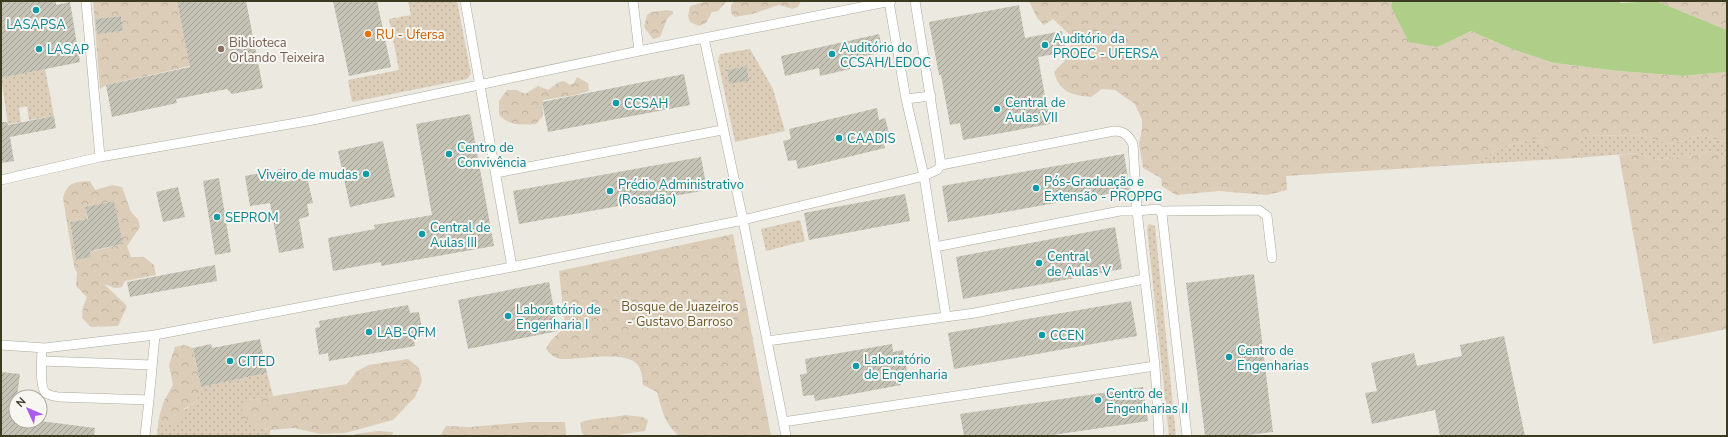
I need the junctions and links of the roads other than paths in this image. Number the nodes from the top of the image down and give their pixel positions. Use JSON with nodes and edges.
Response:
{"nodes":[{"id":1,"x":86,"y":1,"type":"edge"},
{"id":2,"x":465,"y":1,"type":"edge"},
{"id":3,"x":633,"y":1,"type":"edge"},
{"id":4,"x":890,"y":1,"type":"edge"},
{"id":5,"x":915,"y":1,"type":"edge"},
{"id":6,"x":704,"y":38,"type":"junction"},
{"id":7,"x":639,"y":51,"type":"junction"},
{"id":8,"x":479,"y":86,"type":"junction"},
{"id":9,"x":931,"y":96,"type":"junction"},
{"id":10,"x":906,"y":99,"type":"junction"},
{"id":11,"x":722,"y":130,"type":"junction"},
{"id":12,"x":100,"y":157,"type":"junction"},
{"id":13,"x":941,"y":165,"type":"junction"},
{"id":14,"x":496,"y":173,"type":"junction"},
{"id":15,"x":924,"y":176,"type":"junction"},
{"id":16,"x":1,"y":180,"type":"edge"},
{"id":17,"x":1137,"y":210,"type":"junction"},
{"id":18,"x":1161,"y":211,"type":"junction"},
{"id":19,"x":743,"y":220,"type":"junction"},
{"id":20,"x":935,"y":247,"type":"junction"},
{"id":21,"x":1272,"y":258,"type":"dead end"},
{"id":22,"x":512,"y":267,"type":"junction"},
{"id":23,"x":1144,"y":280,"type":"junction"},
{"id":24,"x":946,"y":317,"type":"junction"},
{"id":25,"x":155,"y":335,"type":"junction"},
{"id":26,"x":767,"y":340,"type":"junction"},
{"id":27,"x":1,"y":345,"type":"edge"},
{"id":28,"x":42,"y":348,"type":"junction"},
{"id":29,"x":42,"y":361,"type":"junction"},
{"id":30,"x":152,"y":365,"type":"junction"},
{"id":31,"x":1155,"y":366,"type":"junction"},
{"id":32,"x":149,"y":400,"type":"junction"},
{"id":33,"x":783,"y":422,"type":"junction"},
{"id":34,"x":145,"y":436,"type":"edge"},
{"id":35,"x":786,"y":436,"type":"edge"},
{"id":36,"x":1159,"y":436,"type":"edge"},
{"id":37,"x":1187,"y":436,"type":"edge"}],
"edges":[{"from":1,"to":12,"type":"lane"},
{"from":2,"to":8,"type":"lane"},
{"from":3,"to":7,"type":"lane"},
{"from":4,"to":6,"type":"lane"},
{"from":4,"to":10,"type":"lane"},
{"from":5,"to":9,"type":"lane"},
{"from":6,"to":7,"type":"lane"},
{"from":6,"to":11,"type":"lane"},
{"from":7,"to":8,"type":"lane"},
{"from":8,"to":12,"type":"lane"},
{"from":8,"to":14,"type":"lane"},
{"from":9,"to":10,"type":"lane"},
{"from":9,"to":13,"type":"lane"},
{"from":10,"to":15,"type":"lane"},
{"from":11,"to":14,"type":"lane"},
{"from":11,"to":19,"type":"lane"},
{"from":12,"to":16,"type":"lane"},
{"from":13,"to":15,"type":"lane"},
{"from":13,"to":17,"type":"lane"},
{"from":14,"to":22,"type":"lane"},
{"from":15,"to":19,"type":"lane"},
{"from":15,"to":20,"type":"lane"},
{"from":17,"to":18,"type":"lane"},
{"from":17,"to":20,"type":"lane"},
{"from":17,"to":23,"type":"lane"},
{"from":18,"to":21,"type":"lane"},
{"from":18,"to":37,"type":"lane"},
{"from":19,"to":22,"type":"lane"},
{"from":19,"to":26,"type":"lane"},
{"from":20,"to":24,"type":"lane"},
{"from":22,"to":25,"type":"lane"},
{"from":23,"to":24,"type":"lane"},
{"from":23,"to":31,"type":"lane"},
{"from":24,"to":26,"type":"lane"},
{"from":25,"to":28,"type":"lane"},
{"from":25,"to":30,"type":"lane"},
{"from":26,"to":33,"type":"lane"},
{"from":27,"to":28,"type":"lane"},
{"from":28,"to":29,"type":"lane"},
{"from":29,"to":30,"type":"lane"},
{"from":29,"to":32,"type":"lane"},
{"from":30,"to":32,"type":"lane"},
{"from":31,"to":33,"type":"lane"},
{"from":31,"to":36,"type":"lane"},
{"from":32,"to":34,"type":"lane"},
{"from":33,"to":35,"type":"lane"}]}
